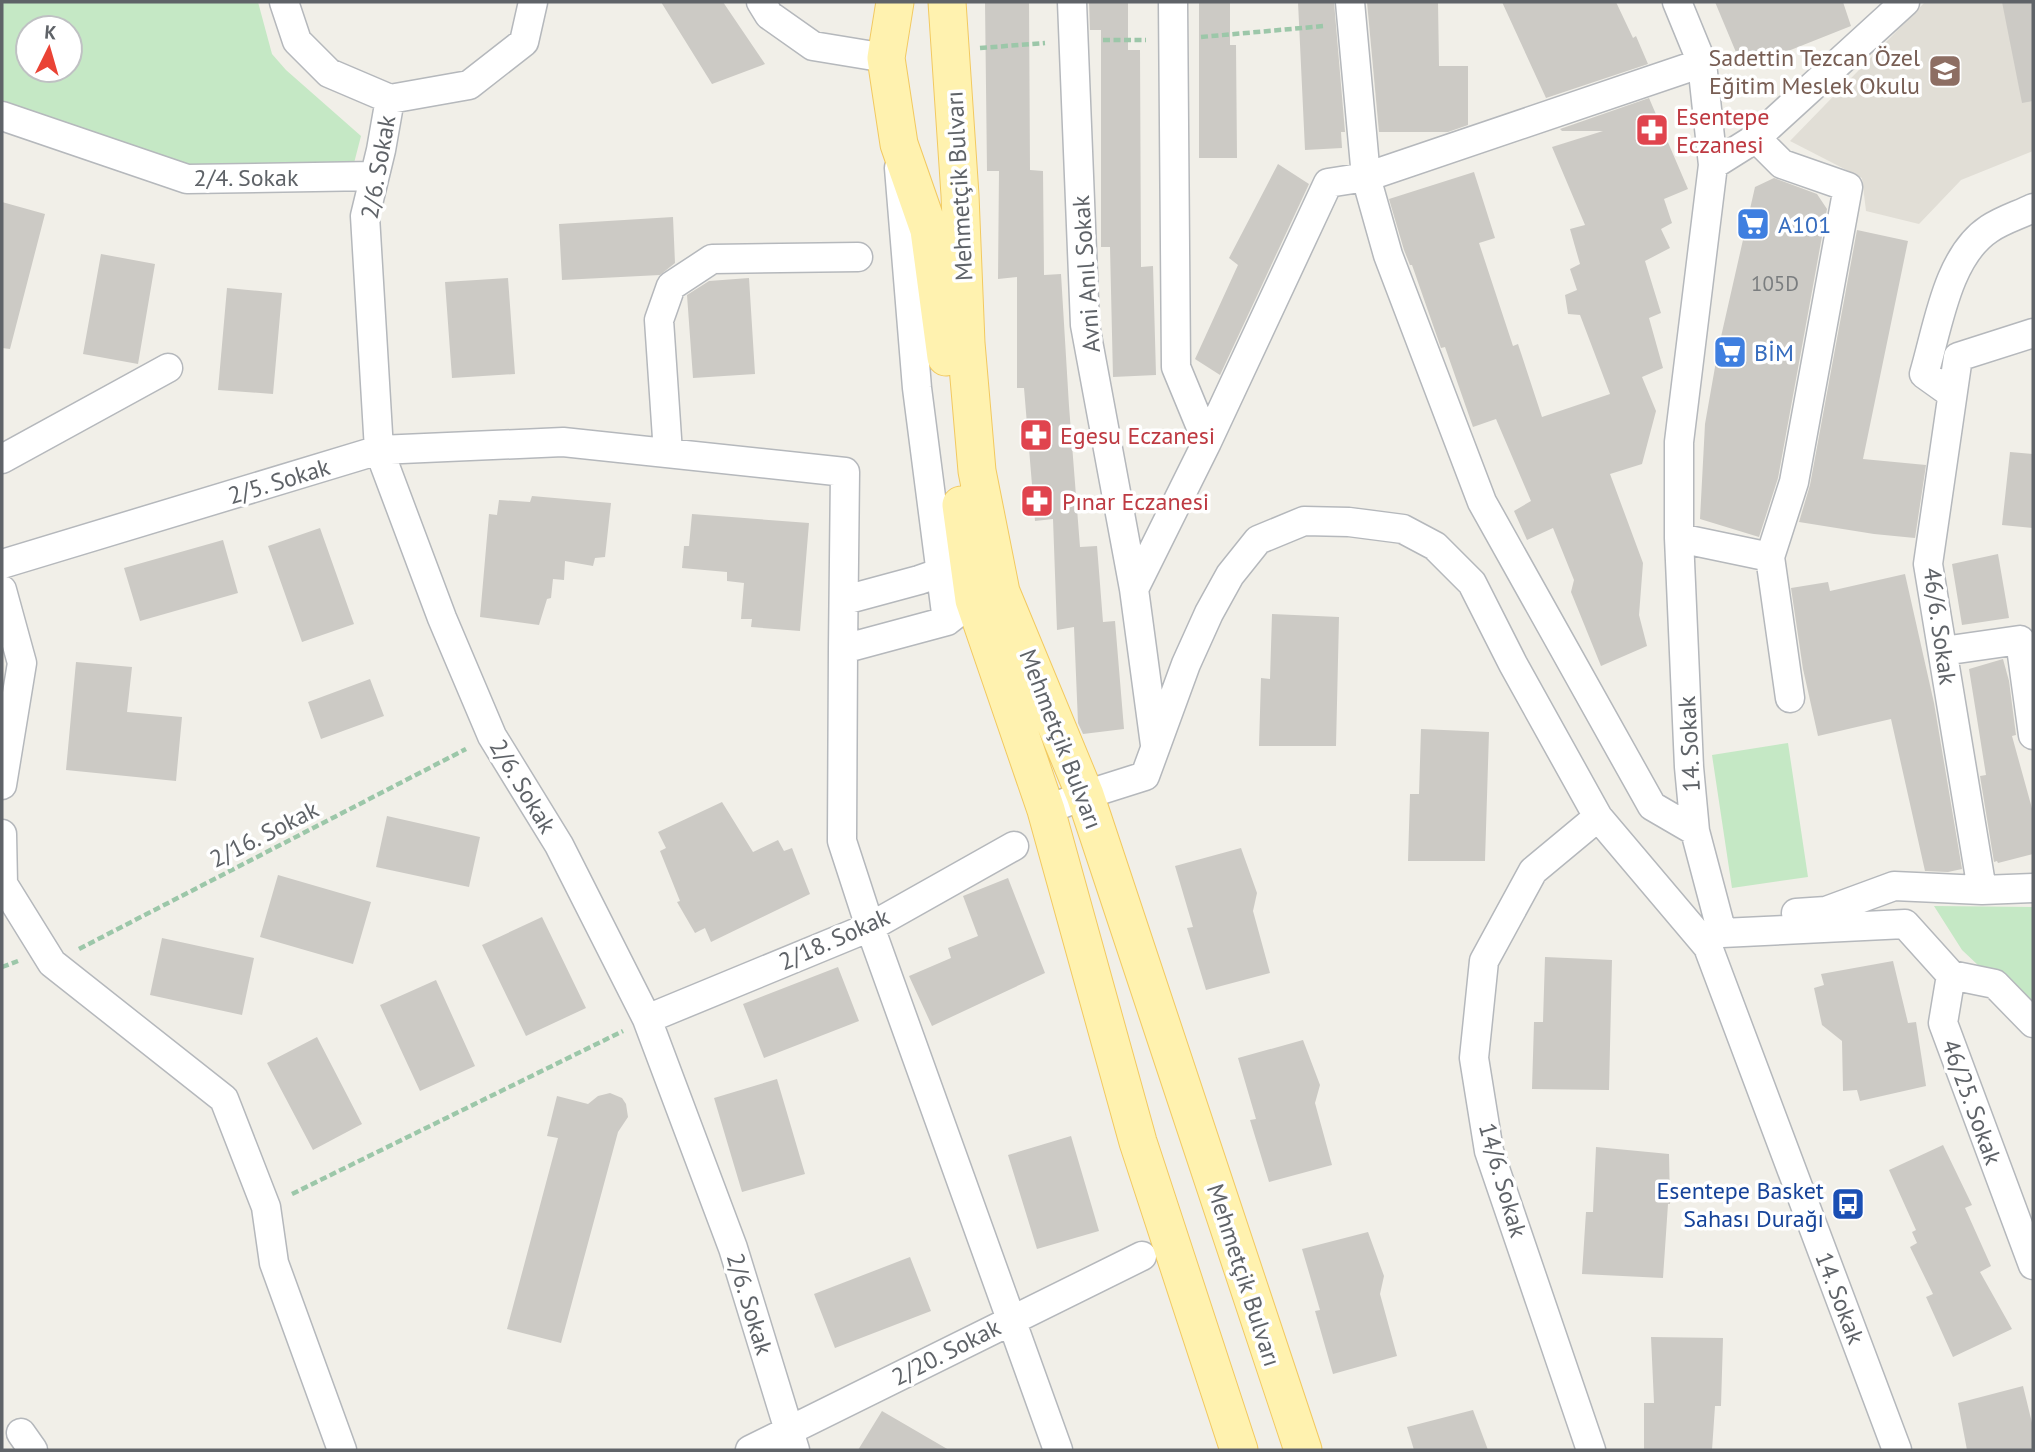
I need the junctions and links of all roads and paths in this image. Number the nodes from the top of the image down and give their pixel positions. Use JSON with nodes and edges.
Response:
{"nodes":[{"id":1,"x":284,"y":2,"type":"edge"},
{"id":2,"x":533,"y":2,"type":"edge"},
{"id":3,"x":761,"y":2,"type":"edge"},
{"id":4,"x":894,"y":2,"type":"edge"},
{"id":5,"x":947,"y":2,"type":"edge"},
{"id":6,"x":1072,"y":2,"type":"edge"},
{"id":7,"x":1174,"y":2,"type":"edge"},
{"id":8,"x":1350,"y":2,"type":"edge"},
{"id":9,"x":1677,"y":2,"type":"edge"},
{"id":10,"x":1905,"y":2,"type":"edge"},
{"id":11,"x":886,"y":58,"type":"junction"},
{"id":12,"x":1702,"y":63,"type":"junction"},
{"id":13,"x":390,"y":99,"type":"junction"},
{"id":14,"x":2,"y":116,"type":"edge"},
{"id":15,"x":1756,"y":138,"type":"junction"},
{"id":16,"x":899,"y":144,"type":"junction"},
{"id":17,"x":1713,"y":165,"type":"junction"},
{"id":18,"x":374,"y":176,"type":"junction"},
{"id":19,"x":1366,"y":177,"type":"junction"},
{"id":20,"x":2033,"y":208,"type":"edge"},
{"id":21,"x":858,"y":257,"type":"dead end"},
{"id":22,"x":2033,"y":333,"type":"edge"},
{"id":23,"x":168,"y":368,"type":"dead end"},
{"id":24,"x":1952,"y":394,"type":"junction"},
{"id":25,"x":1207,"y":442,"type":"junction"},
{"id":26,"x":379,"y":450,"type":"junction"},
{"id":27,"x":668,"y":453,"type":"junction"},
{"id":28,"x":2,"y":459,"type":"edge"},
{"id":29,"x":1679,"y":538,"type":"junction"},
{"id":30,"x":1770,"y":557,"type":"junction"},
{"id":31,"x":2,"y":564,"type":"edge"},
{"id":32,"x":942,"y":572,"type":"junction"},
{"id":33,"x":1134,"y":589,"type":"junction"},
{"id":34,"x":2,"y":590,"type":"edge"},
{"id":35,"x":845,"y":600,"type":"junction"},
{"id":36,"x":974,"y":604,"type":"junction"},
{"id":37,"x":843,"y":649,"type":"junction"},
{"id":38,"x":1943,"y":651,"type":"junction"},
{"id":39,"x":1790,"y":698,"type":"dead end"},
{"id":40,"x":2033,"y":735,"type":"edge"},
{"id":41,"x":492,"y":736,"type":"junction"},
{"id":42,"x":1155,"y":751,"type":"junction"},
{"id":43,"x":2,"y":785,"type":"edge"},
{"id":44,"x":1085,"y":795,"type":"junction"},
{"id":45,"x":1046,"y":810,"type":"junction"},
{"id":46,"x":1598,"y":817,"type":"junction"},
{"id":47,"x":1695,"y":831,"type":"junction"},
{"id":48,"x":2,"y":834,"type":"edge"},
{"id":49,"x":1014,"y":846,"type":"dead end"},
{"id":50,"x":2033,"y":888,"type":"edge"},
{"id":51,"x":1982,"y":890,"type":"junction"},
{"id":52,"x":870,"y":927,"type":"junction"},
{"id":53,"x":1715,"y":933,"type":"junction"},
{"id":54,"x":52,"y":963,"type":"junction"},
{"id":55,"x":1951,"y":975,"type":"junction"},
{"id":56,"x":647,"y":1019,"type":"junction"},
{"id":57,"x":2033,"y":1023,"type":"edge"},
{"id":58,"x":266,"y":1207,"type":"junction"},
{"id":59,"x":1142,"y":1256,"type":"dead end"},
{"id":60,"x":2033,"y":1265,"type":"edge"},
{"id":61,"x":1013,"y":1318,"type":"junction"},
{"id":62,"x":792,"y":1441,"type":"edge"},
{"id":63,"x":342,"y":1450,"type":"edge"},
{"id":64,"x":750,"y":1450,"type":"edge"},
{"id":65,"x":1058,"y":1450,"type":"edge"},
{"id":66,"x":1239,"y":1450,"type":"edge"},
{"id":67,"x":1303,"y":1450,"type":"edge"},
{"id":68,"x":1591,"y":1450,"type":"edge"},
{"id":69,"x":1897,"y":1450,"type":"edge"}],
"edges":[{"from":1,"to":13,"type":"street"},
{"from":2,"to":13,"type":"street"},
{"from":3,"to":11,"type":"street"},
{"from":4,"to":11,"type":"main road","name":"Mehmetçik Bulvarı"},
{"from":5,"to":36,"type":"main road","name":"Mehmetçik Bulvarı"},
{"from":6,"to":33,"type":"street","name":"Avni Anıl Sokak"},
{"from":7,"to":25,"type":"street"},
{"from":8,"to":19,"type":"street"},
{"from":9,"to":12,"type":"street","name":"14. Sokak"},
{"from":10,"to":15,"type":"street"},
{"from":11,"to":16,"type":"main road","name":"Mehmetçik Bulvarı"},
{"from":12,"to":17,"type":"street","name":"14. Sokak"},
{"from":12,"to":19,"type":"street"},
{"from":13,"to":18,"type":"street","name":"2/6. Sokak"},
{"from":14,"to":18,"type":"street","name":"2/4. Sokak"},
{"from":15,"to":17,"type":"street"},
{"from":15,"to":30,"type":"street"},
{"from":16,"to":32,"type":"street"},
{"from":16,"to":36,"type":"main road","name":"Mehmetçik Bulvarı"},
{"from":17,"to":29,"type":"street","name":"14. Sokak"},
{"from":18,"to":26,"type":"street","name":"2/6. Sokak"},
{"from":19,"to":25,"type":"street"},
{"from":19,"to":47,"type":"street"},
{"from":20,"to":24,"type":"street"},
{"from":21,"to":27,"type":"street"},
{"from":22,"to":24,"type":"street","name":"46/6. Sokak"},
{"from":23,"to":28,"type":"street"},
{"from":24,"to":38,"type":"street","name":"46/6. Sokak"},
{"from":25,"to":33,"type":"street"},
{"from":26,"to":27,"type":"street","name":"2/5. Sokak"},
{"from":26,"to":31,"type":"street","name":"2/5. Sokak"},
{"from":26,"to":41,"type":"street","name":"2/6. Sokak"},
{"from":27,"to":35,"type":"street","name":"2/5. Sokak"},
{"from":29,"to":30,"type":"street"},
{"from":29,"to":47,"type":"street","name":"14. Sokak"},
{"from":30,"to":39,"type":"street"},
{"from":32,"to":35,"type":"street"},
{"from":32,"to":36,"type":"street"},
{"from":33,"to":42,"type":"street","name":"Avni Anıl Sokak"},
{"from":34,"to":43,"type":"street"},
{"from":35,"to":37,"type":"street"},
{"from":36,"to":37,"type":"street"},
{"from":36,"to":44,"type":"main road","name":"Mehmetçik Bulvarı"},
{"from":36,"to":45,"type":"main road","name":"Mehmetçik Bulvarı"},
{"from":37,"to":52,"type":"street"},
{"from":38,"to":40,"type":"street"},
{"from":38,"to":51,"type":"street","name":"46/6. Sokak"},
{"from":41,"to":54,"type":"path","name":"2/16. Sokak"},
{"from":41,"to":56,"type":"street","name":"2/6. Sokak"},
{"from":42,"to":44,"type":"street"},
{"from":42,"to":46,"type":"street"},
{"from":44,"to":45,"type":"street"},
{"from":44,"to":67,"type":"main road","name":"Mehmetçik Bulvarı"},
{"from":45,"to":66,"type":"main road","name":"Mehmetçik Bulvarı"},
{"from":46,"to":53,"type":"street"},
{"from":46,"to":68,"type":"street","name":"14/6. Sokak"},
{"from":47,"to":53,"type":"street","name":"14. Sokak"},
{"from":48,"to":54,"type":"street"},
{"from":49,"to":52,"type":"street","name":"2/18. Sokak"},
{"from":50,"to":51,"type":"street"},
{"from":51,"to":53,"type":"street"},
{"from":52,"to":56,"type":"street","name":"2/18. Sokak"},
{"from":52,"to":61,"type":"street"},
{"from":53,"to":55,"type":"street"},
{"from":53,"to":69,"type":"street","name":"14. Sokak"},
{"from":54,"to":58,"type":"street"},
{"from":55,"to":57,"type":"street"},
{"from":55,"to":60,"type":"street","name":"46/25. Sokak"},
{"from":56,"to":58,"type":"path"},
{"from":56,"to":62,"type":"street","name":"2/6. Sokak"},
{"from":58,"to":63,"type":"street"},
{"from":59,"to":61,"type":"street","name":"2/20. Sokak"},
{"from":61,"to":62,"type":"street","name":"2/20. Sokak"},
{"from":61,"to":65,"type":"street"},
{"from":62,"to":64,"type":"street","name":"2/20. Sokak"}]}
